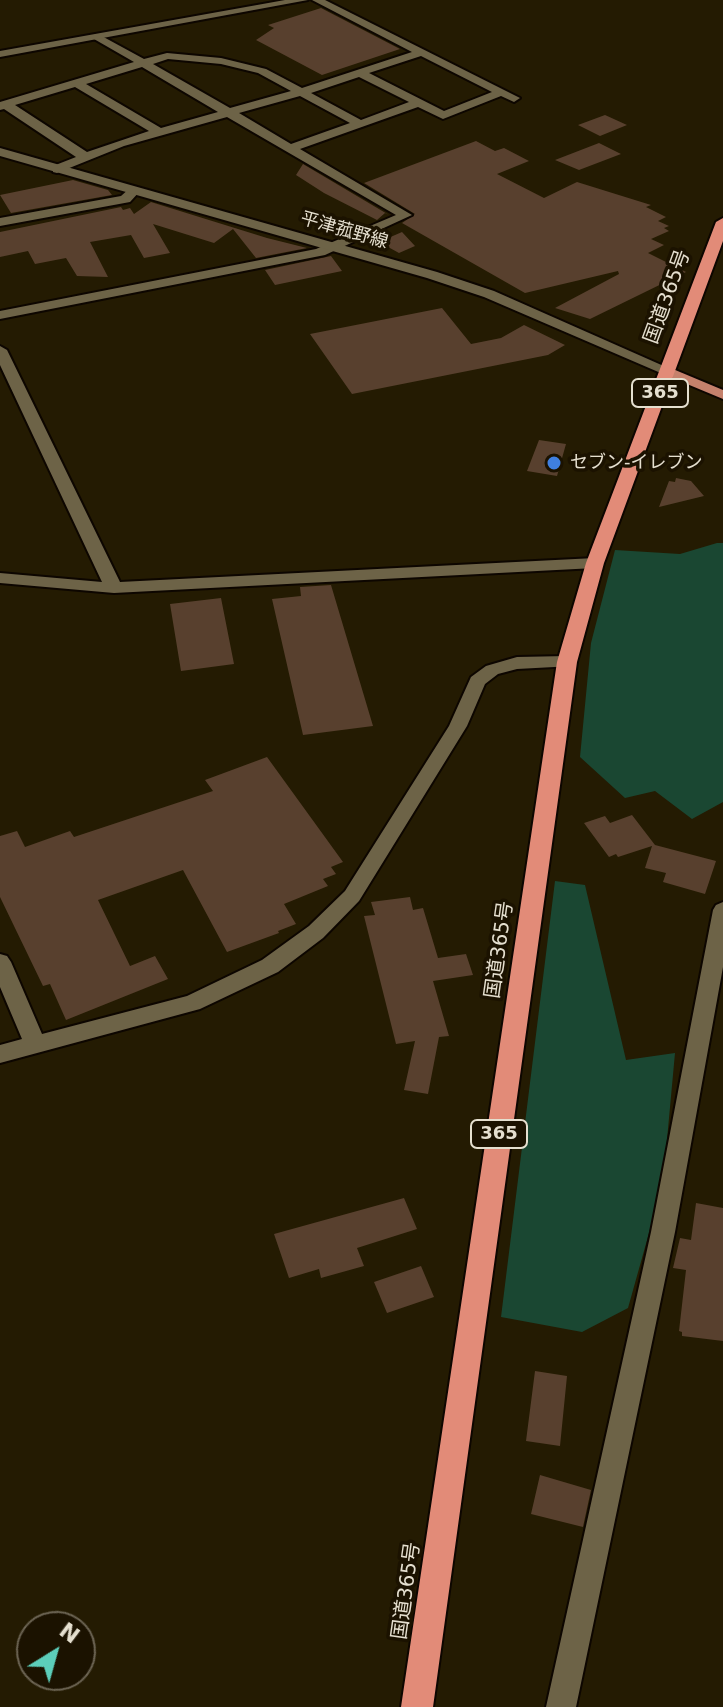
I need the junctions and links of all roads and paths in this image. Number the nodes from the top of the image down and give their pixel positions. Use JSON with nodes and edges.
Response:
{"nodes":[{"id":1,"x":303,"y":0,"type":"edge"},
{"id":2,"x":317,"y":0,"type":"edge"},
{"id":3,"x":98,"y":37,"type":"junction"},
{"id":4,"x":422,"y":52,"type":"junction"},
{"id":5,"x":0,"y":54,"type":"edge"},
{"id":6,"x":143,"y":63,"type":"junction"},
{"id":7,"x":362,"y":74,"type":"junction"},
{"id":8,"x":76,"y":83,"type":"junction"},
{"id":9,"x":301,"y":92,"type":"junction"},
{"id":10,"x":502,"y":92,"type":"junction"},
{"id":11,"x":514,"y":98,"type":"dead end"},
{"id":12,"x":419,"y":103,"type":"junction"},
{"id":13,"x":3,"y":105,"type":"edge"},
{"id":14,"x":230,"y":113,"type":"junction"},
{"id":15,"x":360,"y":124,"type":"junction"},
{"id":16,"x":159,"y":132,"type":"junction"},
{"id":17,"x":291,"y":148,"type":"junction"},
{"id":18,"x":0,"y":152,"type":"edge"},
{"id":19,"x":84,"y":156,"type":"junction"},
{"id":20,"x":57,"y":169,"type":"junction"},
{"id":21,"x":134,"y":191,"type":"junction"},
{"id":22,"x":0,"y":222,"type":"edge"},
{"id":23,"x":723,"y":222,"type":"edge"},
{"id":24,"x":332,"y":246,"type":"junction"},
{"id":25,"x":0,"y":315,"type":"edge"},
{"id":26,"x":0,"y":350,"type":"edge"},
{"id":27,"x":668,"y":371,"type":"junction"},
{"id":28,"x":723,"y":395,"type":"edge"},
{"id":29,"x":595,"y":563,"type":"junction"},
{"id":30,"x":0,"y":578,"type":"edge"},
{"id":31,"x":114,"y":588,"type":"junction"},
{"id":32,"x":567,"y":662,"type":"junction"},
{"id":33,"x":723,"y":910,"type":"edge"},
{"id":34,"x":0,"y":962,"type":"edge"},
{"id":35,"x":36,"y":1046,"type":"junction"},
{"id":36,"x":0,"y":1054,"type":"edge"},
{"id":37,"x":417,"y":1707,"type":"edge"},
{"id":38,"x":561,"y":1707,"type":"edge"}],
"edges":[{"from":1,"to":3,"type":"street"},
{"from":2,"to":4,"type":"street"},
{"from":3,"to":5,"type":"street"},
{"from":3,"to":6,"type":"street"},
{"from":4,"to":7,"type":"street"},
{"from":4,"to":10,"type":"street"},
{"from":6,"to":8,"type":"street"},
{"from":6,"to":9,"type":"street"},
{"from":6,"to":14,"type":"street"},
{"from":7,"to":9,"type":"street"},
{"from":7,"to":12,"type":"street"},
{"from":8,"to":13,"type":"street"},
{"from":8,"to":16,"type":"street"},
{"from":9,"to":14,"type":"street"},
{"from":9,"to":15,"type":"street"},
{"from":10,"to":11,"type":"street"},
{"from":10,"to":12,"type":"street"},
{"from":12,"to":15,"type":"street"},
{"from":13,"to":19,"type":"street"},
{"from":14,"to":16,"type":"street"},
{"from":14,"to":17,"type":"street"},
{"from":15,"to":17,"type":"street"},
{"from":16,"to":19,"type":"street"},
{"from":17,"to":24,"type":"street"},
{"from":18,"to":20,"type":"street","name":"平津菰野線"},
{"from":19,"to":20,"type":"street"},
{"from":20,"to":21,"type":"street","name":"平津菰野線"},
{"from":21,"to":22,"type":"street"},
{"from":21,"to":24,"type":"street","name":"平津菰野線"},
{"from":23,"to":27,"type":"highway","name":"国道365号","number":"365"},
{"from":24,"to":25,"type":"street"},
{"from":24,"to":27,"type":"street","name":"平津菰野線"},
{"from":26,"to":31,"type":"street"},
{"from":27,"to":28,"type":"main road"},
{"from":27,"to":29,"type":"highway","name":"国道365号","number":"365"},
{"from":29,"to":31,"type":"street"},
{"from":29,"to":32,"type":"highway","name":"国道365号","number":"365"},
{"from":30,"to":31,"type":"street"},
{"from":32,"to":35,"type":"street"},
{"from":32,"to":37,"type":"highway","name":"国道365号","number":"365"},
{"from":33,"to":38,"type":"street"},
{"from":34,"to":35,"type":"street"},
{"from":35,"to":36,"type":"street"}]}
